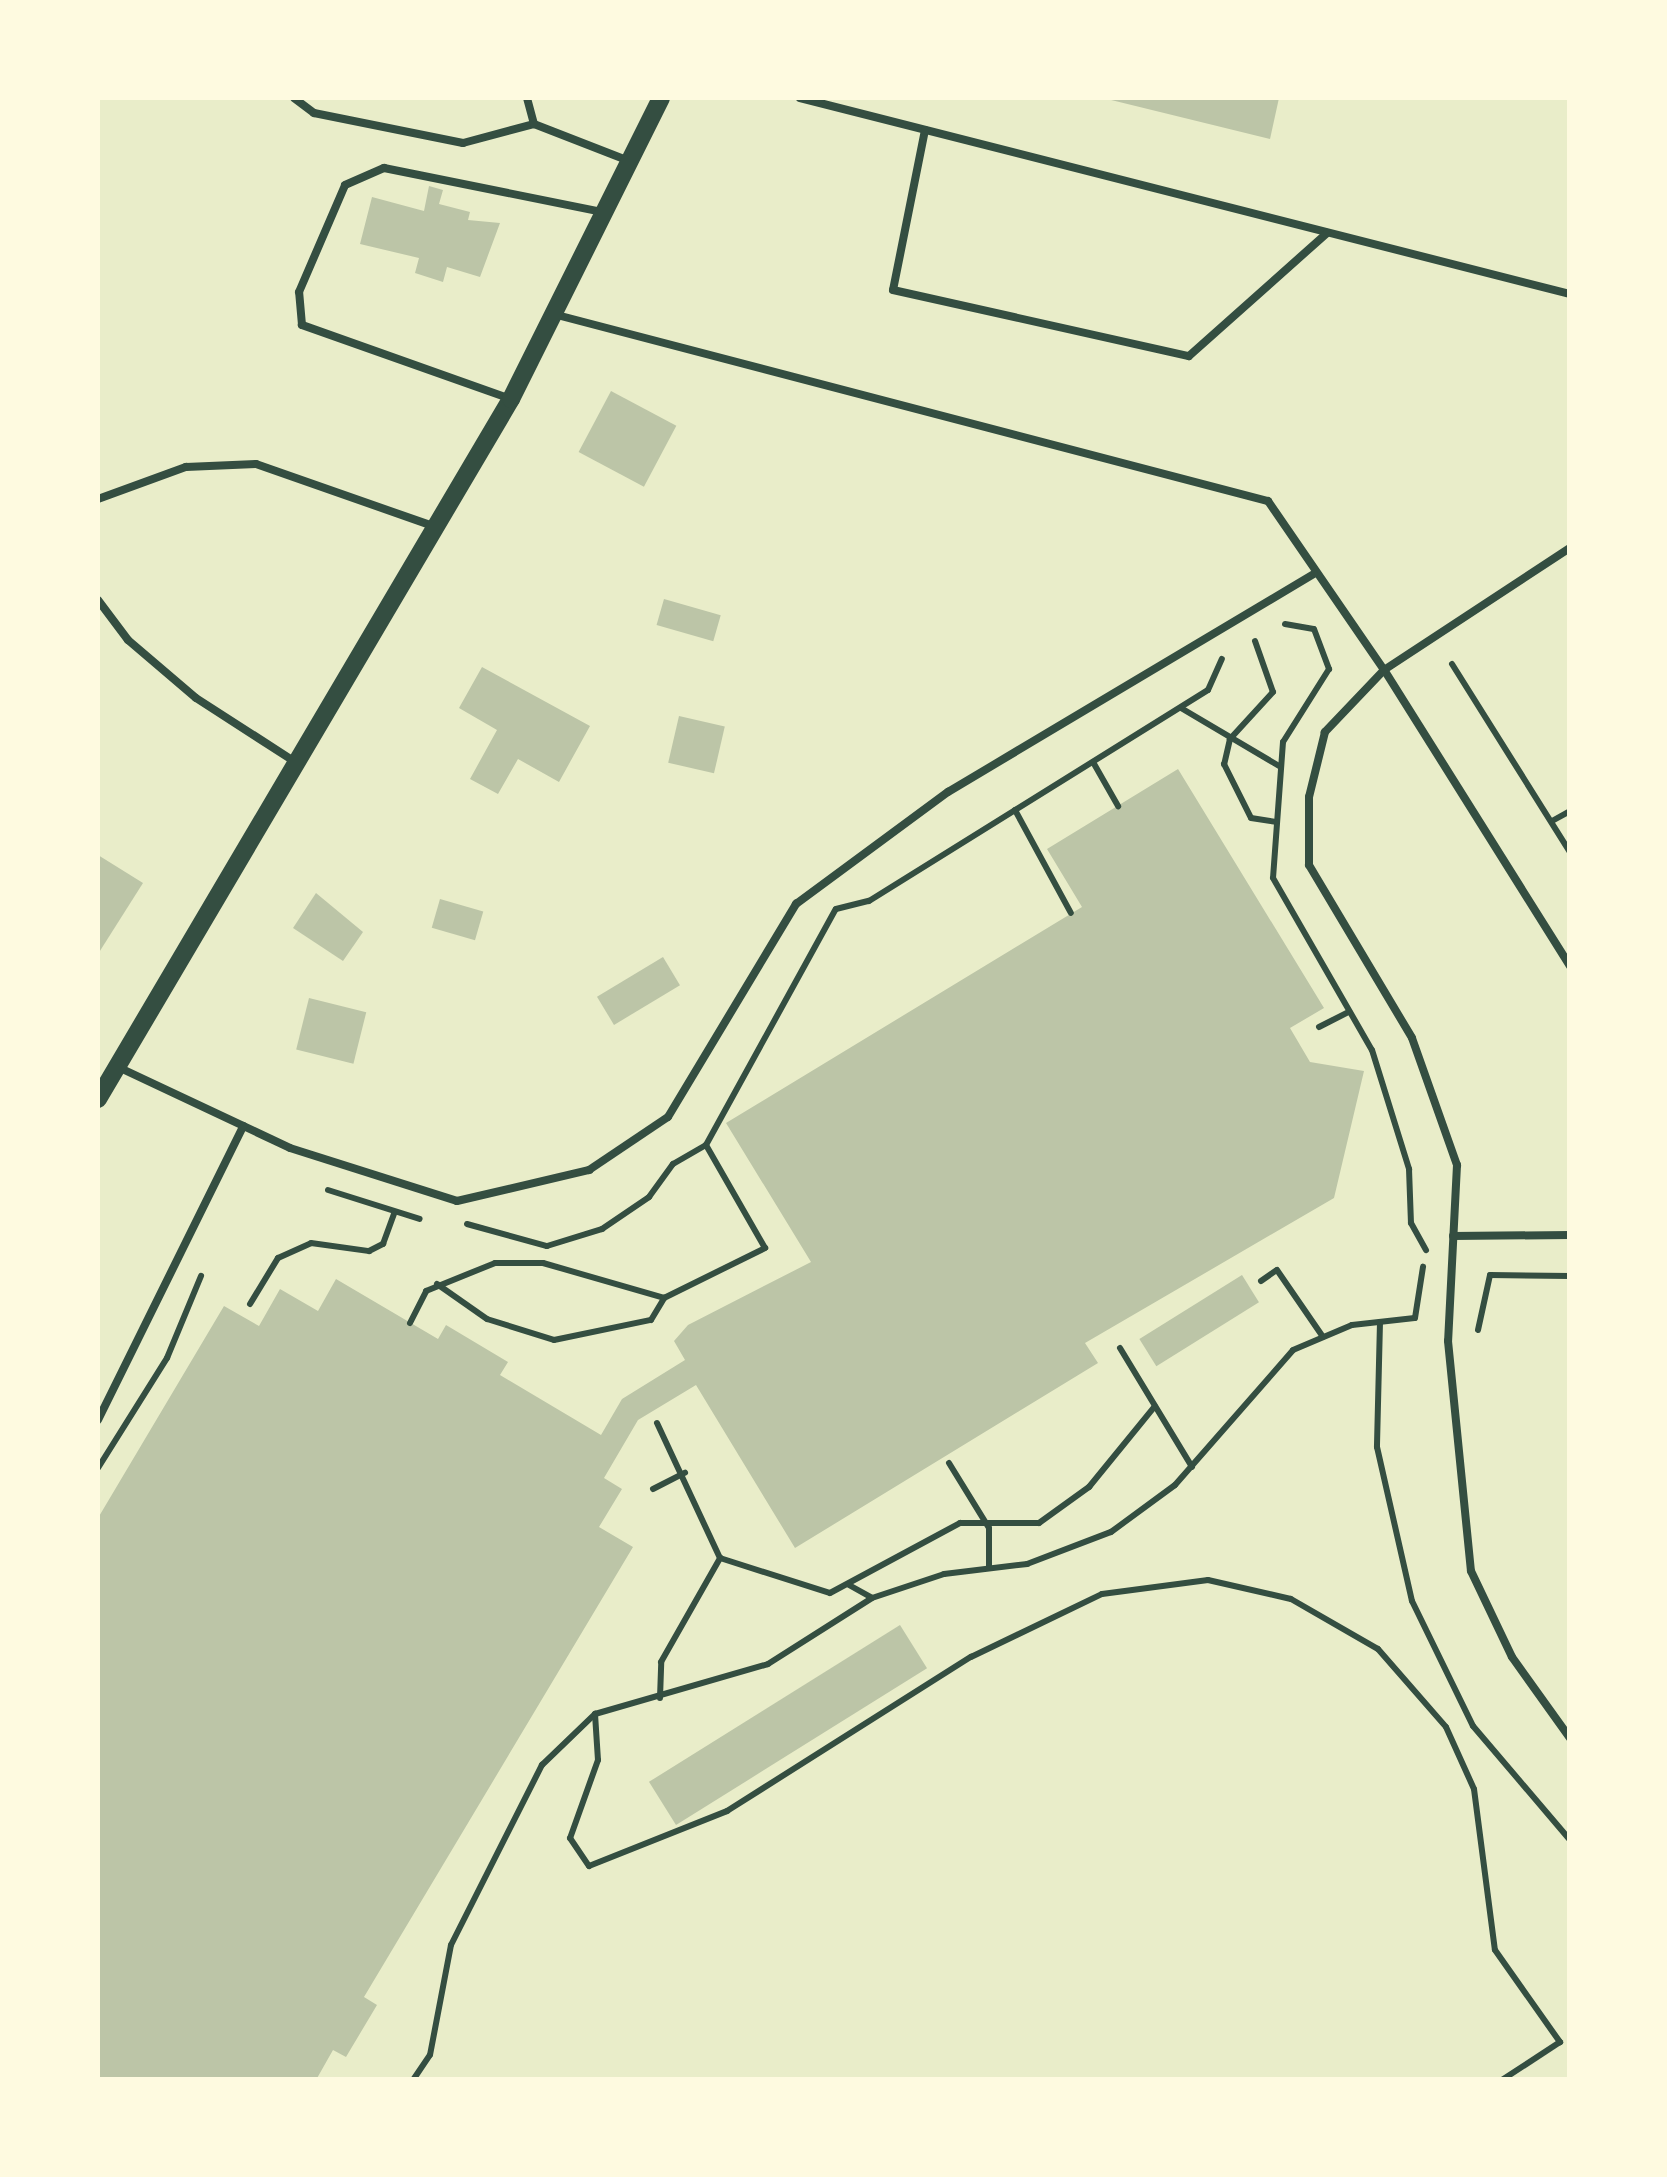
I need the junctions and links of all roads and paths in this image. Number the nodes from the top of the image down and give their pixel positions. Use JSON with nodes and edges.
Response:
{"nodes":[{"id":1,"x":294,"y":98,"type":"edge"},
{"id":2,"x":527,"y":98,"type":"edge"},
{"id":3,"x":661,"y":98,"type":"edge"},
{"id":4,"x":800,"y":98,"type":"edge"},
{"id":5,"x":534,"y":124,"type":"junction"},
{"id":6,"x":925,"y":130,"type":"junction"},
{"id":7,"x":631,"y":161,"type":"junction"},
{"id":8,"x":607,"y":213,"type":"junction"},
{"id":9,"x":1327,"y":232,"type":"junction"},
{"id":10,"x":1570,"y":294,"type":"edge"},
{"id":11,"x":557,"y":315,"type":"junction"},
{"id":12,"x":511,"y":399,"type":"junction"},
{"id":13,"x":98,"y":499,"type":"edge"},
{"id":14,"x":436,"y":527,"type":"junction"},
{"id":15,"x":1570,"y":548,"type":"edge"},
{"id":16,"x":1314,"y":574,"type":"junction"},
{"id":17,"x":98,"y":600,"type":"edge"},
{"id":18,"x":1256,"y":641,"type":"junction"},
{"id":19,"x":1242,"y":650,"type":"dead end"},
{"id":20,"x":1232,"y":654,"type":"dead end"},
{"id":21,"x":1452,"y":664,"type":"dead end"},
{"id":22,"x":1384,"y":670,"type":"junction"},
{"id":23,"x":1180,"y":708,"type":"junction"},
{"id":24,"x":1230,"y":740,"type":"junction"},
{"id":25,"x":1093,"y":762,"type":"junction"},
{"id":26,"x":297,"y":763,"type":"junction"},
{"id":27,"x":1279,"y":766,"type":"junction"},
{"id":28,"x":1118,"y":806,"type":"dead end"},
{"id":29,"x":1015,"y":810,"type":"junction"},
{"id":30,"x":1570,"y":811,"type":"edge"},
{"id":31,"x":1552,"y":821,"type":"junction"},
{"id":32,"x":1276,"y":822,"type":"junction"},
{"id":33,"x":1570,"y":852,"type":"edge"},
{"id":34,"x":1071,"y":913,"type":"dead end"},
{"id":35,"x":1570,"y":966,"type":"edge"},
{"id":36,"x":1350,"y":1012,"type":"junction"},
{"id":37,"x":1319,"y":1027,"type":"dead end"},
{"id":38,"x":117,"y":1066,"type":"junction"},
{"id":39,"x":98,"y":1099,"type":"edge"},
{"id":40,"x":243,"y":1126,"type":"junction"},
{"id":41,"x":706,"y":1145,"type":"junction"},
{"id":42,"x":311,"y":1184,"type":"dead end"},
{"id":43,"x":394,"y":1214,"type":"junction"},
{"id":44,"x":441,"y":1220,"type":"dead end"},
{"id":45,"x":460,"y":1222,"type":"dead end"},
{"id":46,"x":1570,"y":1235,"type":"edge"},
{"id":47,"x":1453,"y":1236,"type":"junction"},
{"id":48,"x":547,"y":1246,"type":"junction"},
{"id":49,"x":206,"y":1262,"type":"dead end"},
{"id":50,"x":544,"y":1263,"type":"junction"},
{"id":51,"x":1570,"y":1276,"type":"edge"},
{"id":52,"x":1261,"y":1281,"type":"dead end"},
{"id":53,"x":437,"y":1284,"type":"junction"},
{"id":54,"x":664,"y":1298,"type":"junction"},
{"id":55,"x":250,"y":1304,"type":"dead end"},
{"id":56,"x":1380,"y":1322,"type":"junction"},
{"id":57,"x":410,"y":1323,"type":"dead end"},
{"id":58,"x":1478,"y":1330,"type":"dead end"},
{"id":59,"x":1323,"y":1337,"type":"junction"},
{"id":60,"x":1120,"y":1348,"type":"dead end"},
{"id":61,"x":1155,"y":1406,"type":"junction"},
{"id":62,"x":98,"y":1420,"type":"edge"},
{"id":63,"x":657,"y":1423,"type":"dead end"},
{"id":64,"x":948,"y":1464,"type":"dead end"},
{"id":65,"x":1192,"y":1467,"type":"junction"},
{"id":66,"x":98,"y":1468,"type":"edge"},
{"id":67,"x":685,"y":1472,"type":"junction"},
{"id":68,"x":653,"y":1489,"type":"dead end"},
{"id":69,"x":989,"y":1528,"type":"junction"},
{"id":70,"x":720,"y":1558,"type":"junction"},
{"id":71,"x":989,"y":1568,"type":"junction"},
{"id":72,"x":849,"y":1585,"type":"junction"},
{"id":73,"x":872,"y":1598,"type":"junction"},
{"id":74,"x":660,"y":1698,"type":"junction"},
{"id":75,"x":595,"y":1714,"type":"junction"},
{"id":76,"x":1570,"y":1738,"type":"edge"},
{"id":77,"x":1570,"y":1840,"type":"edge"},
{"id":78,"x":413,"y":2080,"type":"edge"},
{"id":79,"x":1502,"y":2080,"type":"edge"}],
"edges":[{"from":1,"to":5,"type":"lane"},
{"from":2,"to":5,"type":"lane"},
{"from":3,"to":7,"type":"street"},
{"from":4,"to":6,"type":"lane"},
{"from":5,"to":7,"type":"lane"},
{"from":6,"to":9,"type":"lane"},
{"from":6,"to":9,"type":"lane"},
{"from":7,"to":8,"type":"street"},
{"from":8,"to":11,"type":"street"},
{"from":8,"to":12,"type":"lane"},
{"from":9,"to":10,"type":"lane"},
{"from":11,"to":12,"type":"street"},
{"from":11,"to":16,"type":"lane"},
{"from":12,"to":14,"type":"street"},
{"from":13,"to":14,"type":"lane"},
{"from":14,"to":26,"type":"street"},
{"from":15,"to":22,"type":"lane"},
{"from":16,"to":22,"type":"lane"},
{"from":16,"to":40,"type":"lane"},
{"from":17,"to":26,"type":"lane"},
{"from":18,"to":19,"type":"path"},
{"from":18,"to":24,"type":"path"},
{"from":18,"to":27,"type":"path"},
{"from":20,"to":23,"type":"path"},
{"from":21,"to":31,"type":"path"},
{"from":22,"to":35,"type":"lane"},
{"from":22,"to":47,"type":"lane"},
{"from":23,"to":24,"type":"path"},
{"from":23,"to":25,"type":"path"},
{"from":24,"to":27,"type":"path"},
{"from":24,"to":32,"type":"path"},
{"from":25,"to":28,"type":"path"},
{"from":25,"to":29,"type":"path"},
{"from":26,"to":38,"type":"street"},
{"from":27,"to":32,"type":"path"},
{"from":29,"to":34,"type":"path"},
{"from":29,"to":41,"type":"path"},
{"from":30,"to":31,"type":"path"},
{"from":31,"to":33,"type":"path"},
{"from":32,"to":36,"type":"path"},
{"from":36,"to":37,"type":"path"},
{"from":36,"to":56,"type":"path"},
{"from":38,"to":39,"type":"street"},
{"from":38,"to":40,"type":"lane"},
{"from":40,"to":62,"type":"lane"},
{"from":41,"to":48,"type":"path"},
{"from":41,"to":54,"type":"path"},
{"from":42,"to":43,"type":"path"},
{"from":43,"to":44,"type":"path"},
{"from":43,"to":55,"type":"path"},
{"from":45,"to":48,"type":"path"},
{"from":46,"to":47,"type":"lane"},
{"from":47,"to":76,"type":"lane"},
{"from":48,"to":50,"type":"path"},
{"from":49,"to":66,"type":"path"},
{"from":50,"to":53,"type":"path"},
{"from":50,"to":54,"type":"path"},
{"from":51,"to":58,"type":"path"},
{"from":52,"to":59,"type":"path"},
{"from":53,"to":54,"type":"path"},
{"from":53,"to":57,"type":"path"},
{"from":56,"to":59,"type":"path"},
{"from":56,"to":77,"type":"path"},
{"from":59,"to":65,"type":"path"},
{"from":60,"to":61,"type":"path"},
{"from":61,"to":65,"type":"path"},
{"from":61,"to":69,"type":"path"},
{"from":63,"to":67,"type":"path"},
{"from":64,"to":69,"type":"path"},
{"from":65,"to":71,"type":"path"},
{"from":67,"to":68,"type":"path"},
{"from":67,"to":70,"type":"path"},
{"from":69,"to":71,"type":"path"},
{"from":69,"to":72,"type":"path"},
{"from":70,"to":72,"type":"path"},
{"from":70,"to":74,"type":"path"},
{"from":71,"to":73,"type":"path"},
{"from":72,"to":73,"type":"path"},
{"from":73,"to":74,"type":"path"},
{"from":74,"to":75,"type":"path"},
{"from":75,"to":78,"type":"path"},
{"from":75,"to":79,"type":"path"}]}
